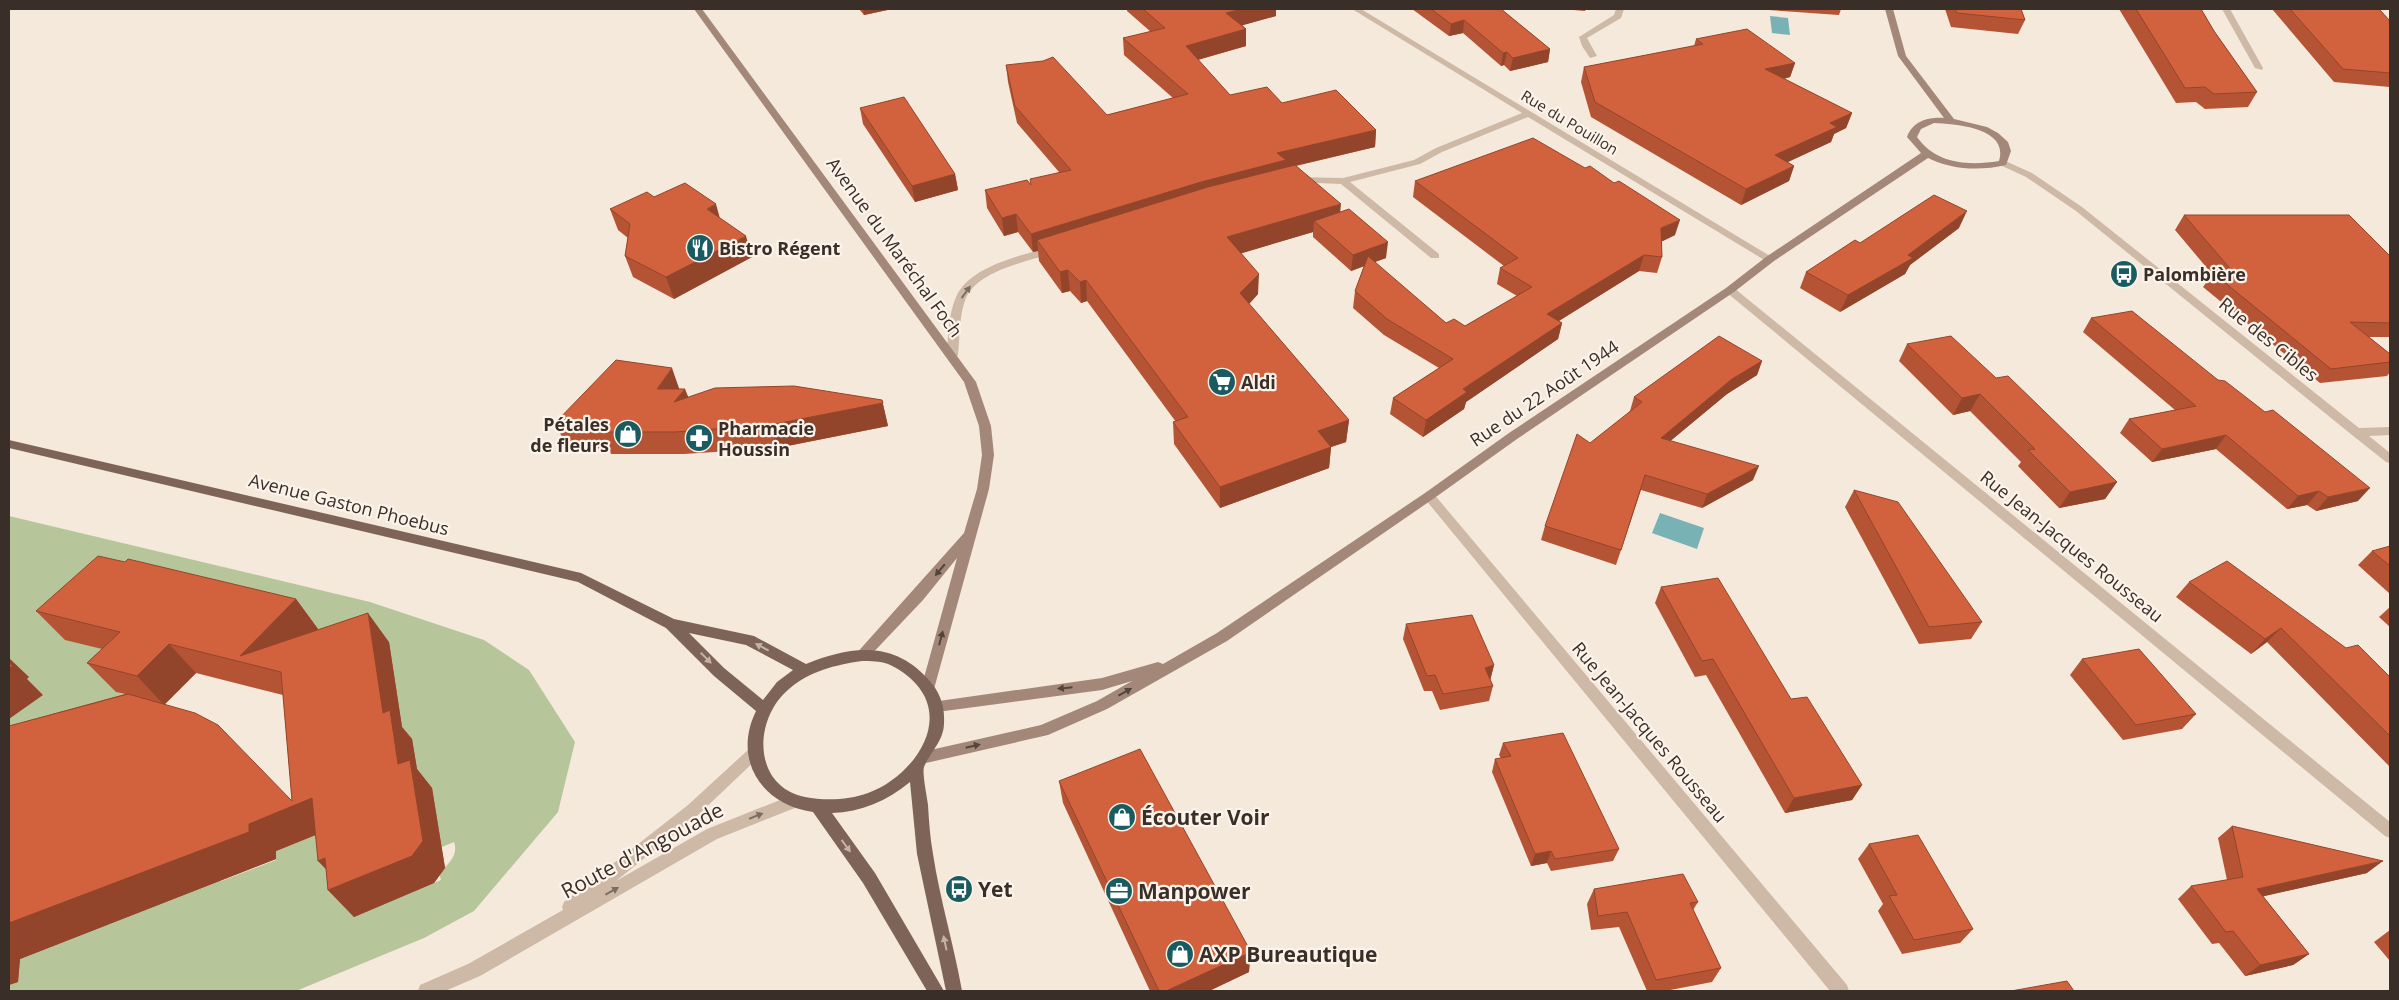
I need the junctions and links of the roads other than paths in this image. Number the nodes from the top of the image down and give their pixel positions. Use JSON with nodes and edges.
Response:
{"nodes":[{"id":1,"x":698,"y":9,"type":"edge"},
{"id":2,"x":1356,"y":9,"type":"edge"},
{"id":3,"x":1620,"y":9,"type":"edge"},
{"id":4,"x":1889,"y":9,"type":"edge"},
{"id":5,"x":2226,"y":9,"type":"edge"},
{"id":6,"x":1593,"y":56,"type":"dead end"},
{"id":7,"x":2259,"y":68,"type":"dead end"},
{"id":8,"x":1529,"y":113,"type":"junction"},
{"id":9,"x":1950,"y":120,"type":"junction"},
{"id":10,"x":1927,"y":154,"type":"junction"},
{"id":11,"x":2003,"y":163,"type":"junction"},
{"id":12,"x":1343,"y":181,"type":"junction"},
{"id":13,"x":1284,"y":182,"type":"edge"},
{"id":14,"x":1062,"y":248,"type":"edge"},
{"id":15,"x":1435,"y":256,"type":"dead end"},
{"id":16,"x":1770,"y":259,"type":"junction"},
{"id":17,"x":1730,"y":290,"type":"junction"},
{"id":18,"x":952,"y":355,"type":"junction"},
{"id":19,"x":2390,"y":430,"type":"edge"},
{"id":20,"x":2356,"y":432,"type":"junction"},
{"id":21,"x":9,"y":444,"type":"edge"},
{"id":22,"x":2390,"y":459,"type":"edge"},
{"id":23,"x":1429,"y":496,"type":"junction"},
{"id":24,"x":972,"y":533,"type":"junction"},
{"id":25,"x":671,"y":624,"type":"junction"},
{"id":26,"x":862,"y":655,"type":"junction"},
{"id":27,"x":1180,"y":662,"type":"junction"},
{"id":28,"x":805,"y":670,"type":"junction"},
{"id":29,"x":929,"y":685,"type":"junction"},
{"id":30,"x":937,"y":706,"type":"junction"},
{"id":31,"x":764,"y":709,"type":"junction"},
{"id":32,"x":754,"y":753,"type":"junction"},
{"id":33,"x":921,"y":762,"type":"junction"},
{"id":34,"x":795,"y":801,"type":"junction"},
{"id":35,"x":818,"y":806,"type":"junction"},
{"id":36,"x":2390,"y":830,"type":"edge"},
{"id":37,"x":539,"y":932,"type":"junction"},
{"id":38,"x":426,"y":991,"type":"edge"},
{"id":39,"x":936,"y":991,"type":"edge"},
{"id":40,"x":954,"y":991,"type":"edge"},
{"id":41,"x":1842,"y":991,"type":"edge"}],
"edges":[{"from":1,"to":18,"type":"street","name":"Avenue du Maréchal Foch"},
{"from":2,"to":8,"type":"street","name":"Rue du Pouillon"},
{"from":3,"to":6,"type":"street"},
{"from":4,"to":9,"type":"street"},
{"from":5,"to":7,"type":"street"},
{"from":8,"to":12,"type":"street"},
{"from":8,"to":16,"type":"street","name":"Rue du Pouillon"},
{"from":9,"to":10,"type":"street"},
{"from":9,"to":11,"type":"street"},
{"from":10,"to":11,"type":"street"},
{"from":10,"to":16,"type":"street","name":"Rue du 22 Août 1944"},
{"from":11,"to":20,"type":"street","name":"Rue des Cibles"},
{"from":12,"to":13,"type":"street"},
{"from":12,"to":15,"type":"street"},
{"from":18,"to":14,"type":"street","one_way":true},
{"from":16,"to":17,"type":"street","name":"Rue du 22 Août 1944"},
{"from":17,"to":23,"type":"street","name":"Rue du 22 Août 1944"},
{"from":17,"to":36,"type":"street","name":"Rue Jean-Jacques Rousseau"},
{"from":18,"to":24,"type":"street","name":"Avenue du Maréchal Foch"},
{"from":19,"to":20,"type":"street"},
{"from":20,"to":22,"type":"street","name":"Rue des Cibles"},
{"from":21,"to":25,"type":"main road","name":"Avenue Gaston Phoebus"},
{"from":23,"to":27,"type":"street","name":"Rue du 22 Août 1944"},
{"from":23,"to":41,"type":"street","name":"Rue Jean-Jacques Rousseau"},
{"from":24,"to":26,"type":"street","name":"Avenue du Maréchal Foch","one_way":true},
{"from":29,"to":24,"type":"street","name":"Avenue du Maréchal Foch","one_way":true},
{"from":28,"to":25,"type":"main road","name":"Avenue Gaston Phoebus","one_way":true},
{"from":25,"to":31,"type":"main road","name":"Avenue Gaston Phoebus","one_way":true},
{"from":26,"to":28,"type":"main road"},
{"from":26,"to":29,"type":"main road"},
{"from":27,"to":30,"type":"street","name":"Rue du 22 Août 1944","one_way":true},
{"from":33,"to":27,"type":"street","name":"Rue du 22 Août 1944","one_way":true},
{"from":28,"to":31,"type":"main road"},
{"from":29,"to":30,"type":"main road"},
{"from":30,"to":33,"type":"main road"},
{"from":31,"to":32,"type":"main road"},
{"from":32,"to":34,"type":"main road"},
{"from":32,"to":37,"type":"street","name":"Route d'Angouade"},
{"from":33,"to":35,"type":"main road"},
{"from":40,"to":33,"type":"main road","one_way":true},
{"from":34,"to":35,"type":"main road"},
{"from":37,"to":34,"type":"street","name":"Route d'Angouade","one_way":true},
{"from":35,"to":39,"type":"main road","one_way":true},
{"from":37,"to":38,"type":"street","name":"Route d'Angouade"}]}
